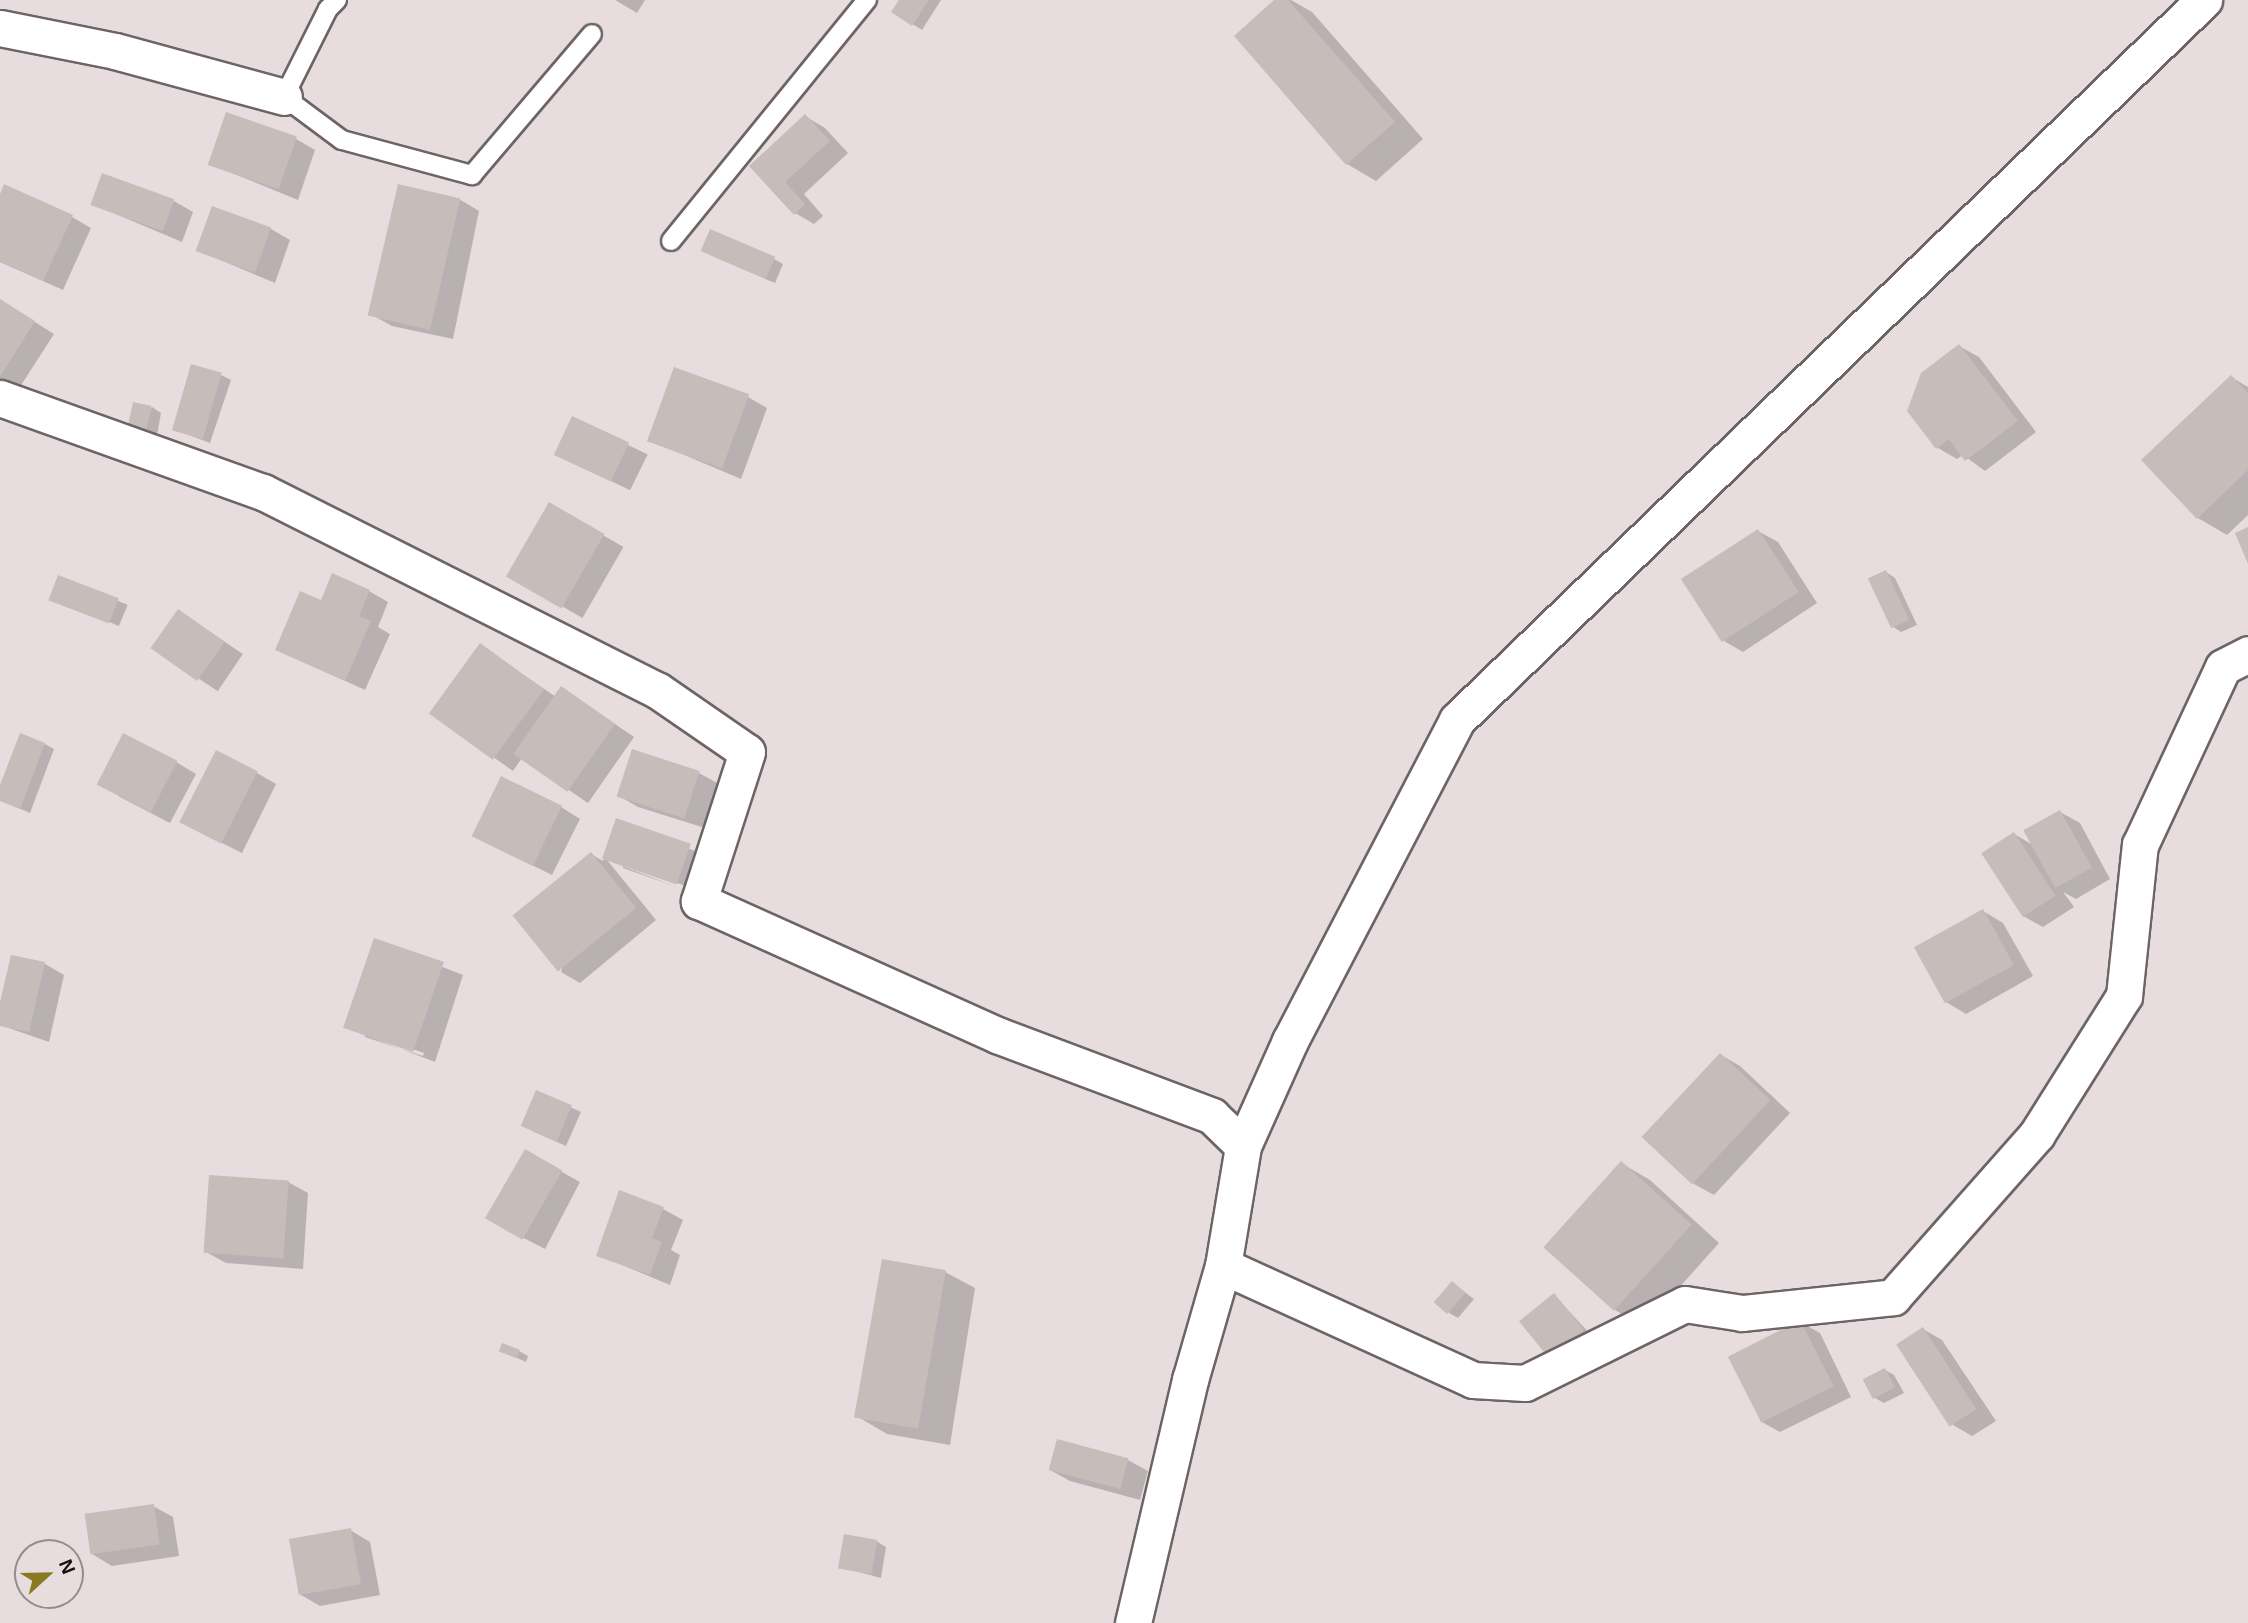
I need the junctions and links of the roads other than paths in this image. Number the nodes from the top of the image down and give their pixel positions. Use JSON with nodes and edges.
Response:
{"nodes":[{"id":1,"x":337,"y":0,"type":"edge"},
{"id":2,"x":867,"y":0,"type":"edge"},
{"id":3,"x":2204,"y":0,"type":"edge"},
{"id":4,"x":0,"y":28,"type":"edge"},
{"id":5,"x":592,"y":34,"type":"dead end"},
{"id":6,"x":284,"y":97,"type":"junction"},
{"id":7,"x":671,"y":241,"type":"dead end"},
{"id":8,"x":0,"y":398,"type":"edge"},
{"id":9,"x":2248,"y":654,"type":"edge"},
{"id":10,"x":1243,"y":1146,"type":"junction"},
{"id":11,"x":1223,"y":1266,"type":"junction"},
{"id":12,"x":1133,"y":1623,"type":"edge"}],
"edges":[{"from":1,"to":6,"type":"lane"},
{"from":2,"to":7,"type":"lane"},
{"from":3,"to":10,"type":"street"},
{"from":4,"to":6,"type":"street"},
{"from":5,"to":6,"type":"lane"},
{"from":8,"to":10,"type":"street"},
{"from":9,"to":11,"type":"street"},
{"from":10,"to":11,"type":"street"},
{"from":11,"to":12,"type":"street"}]}
